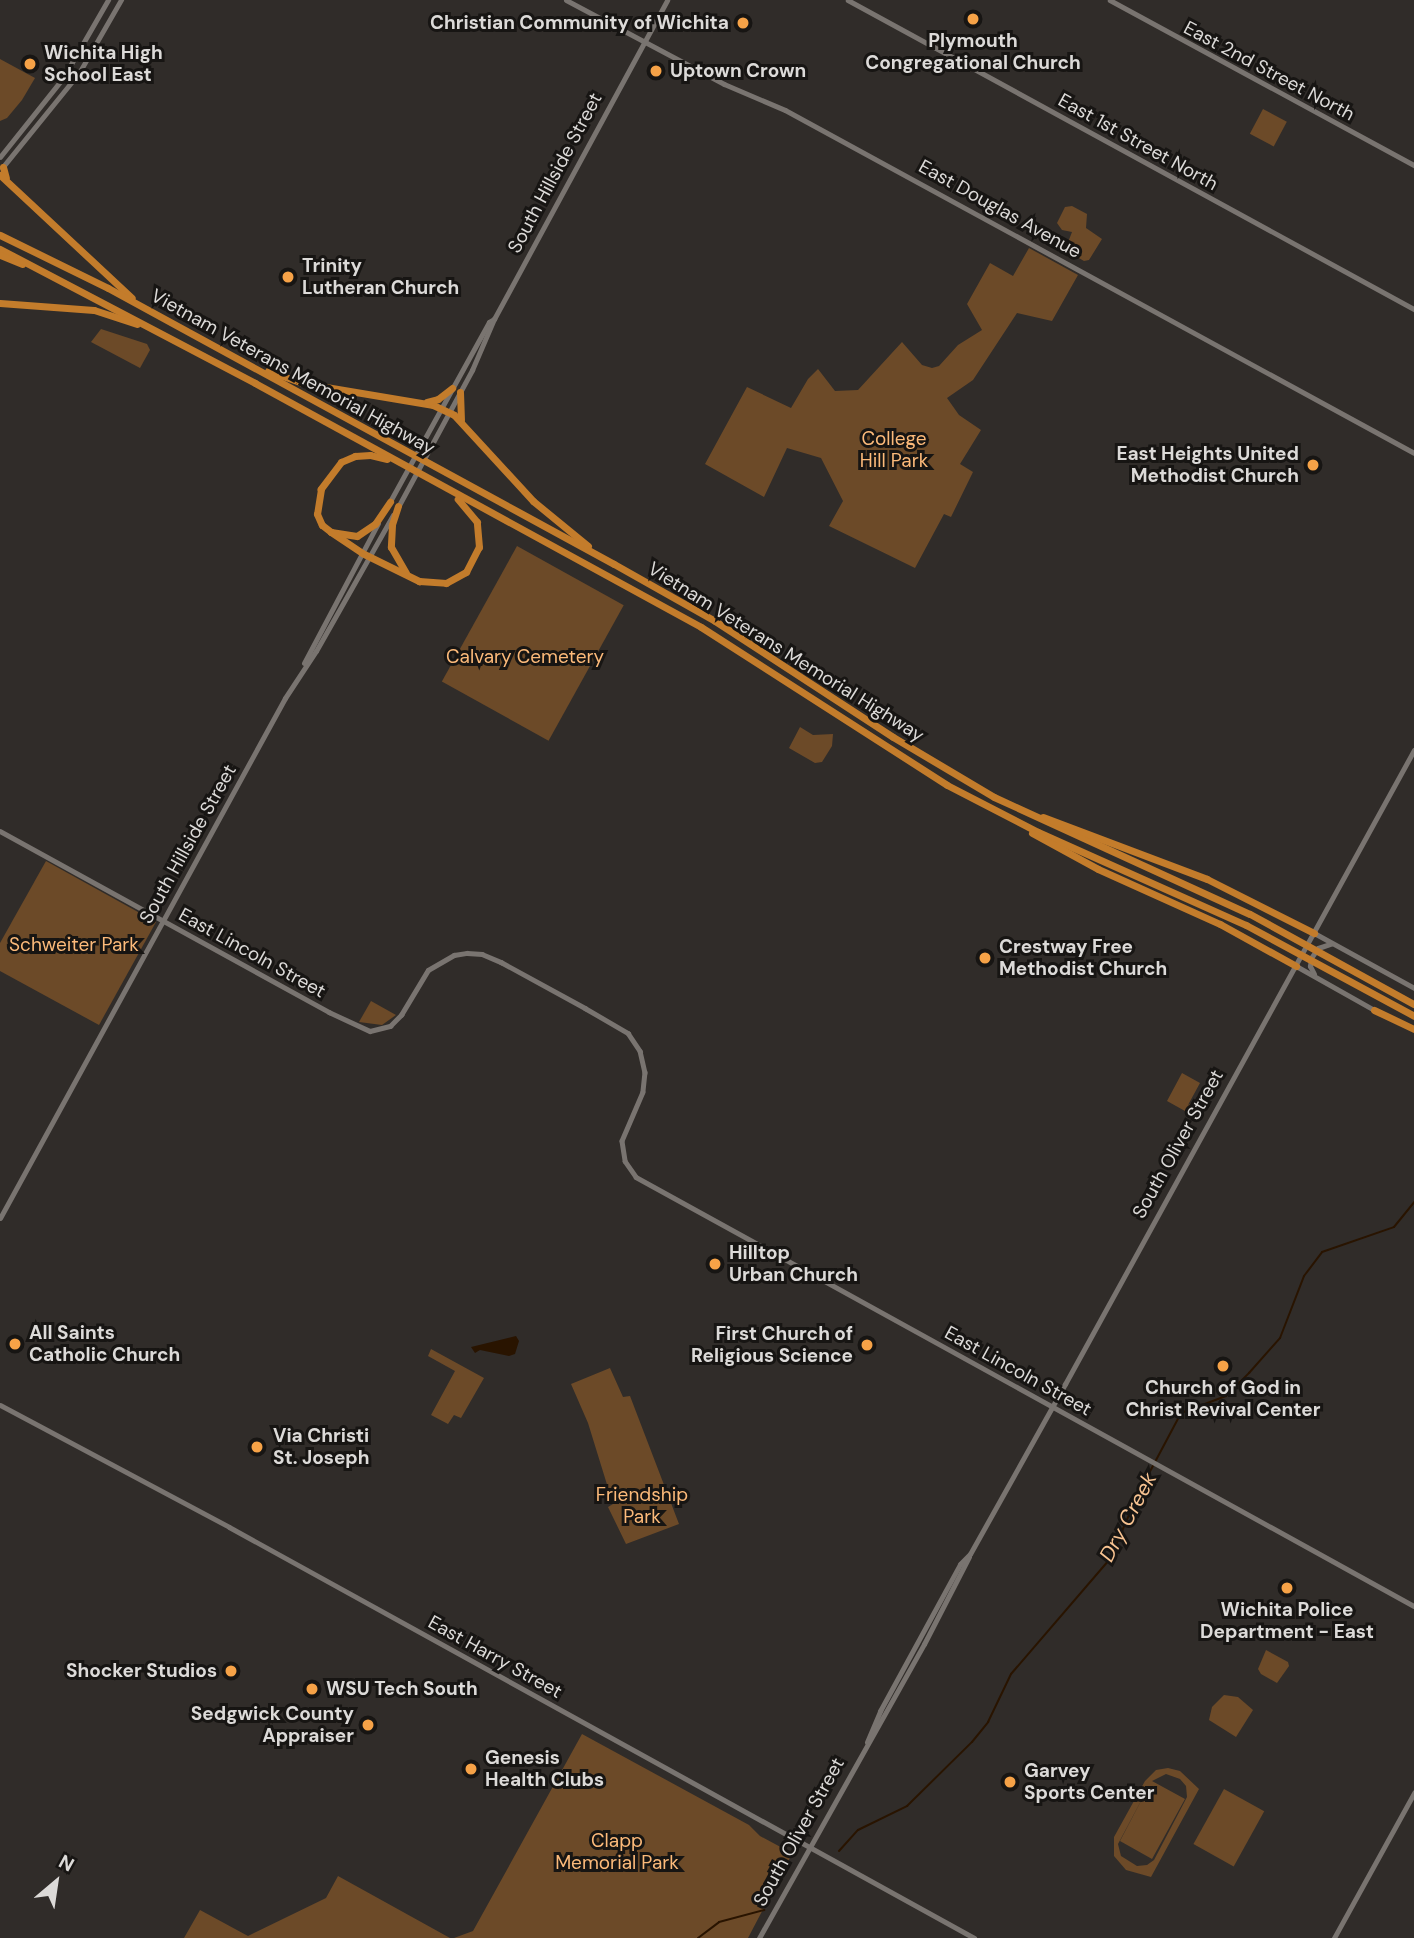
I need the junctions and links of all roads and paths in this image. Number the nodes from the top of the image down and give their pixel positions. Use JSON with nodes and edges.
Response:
{"nodes":[{"id":1,"x":108,"y":0,"type":"edge"},
{"id":2,"x":121,"y":0,"type":"edge"},
{"id":3,"x":566,"y":0,"type":"edge"},
{"id":4,"x":667,"y":0,"type":"edge"},
{"id":5,"x":848,"y":0,"type":"edge"},
{"id":6,"x":1111,"y":0,"type":"edge"},
{"id":7,"x":644,"y":42,"type":"junction"},
{"id":8,"x":0,"y":157,"type":"edge"},
{"id":9,"x":1414,"y":166,"type":"edge"},
{"id":10,"x":2,"y":173,"type":"edge"},
{"id":11,"x":0,"y":234,"type":"edge"},
{"id":12,"x":0,"y":248,"type":"edge"},
{"id":13,"x":0,"y":255,"type":"edge"},
{"id":14,"x":67,"y":282,"type":"junction"},
{"id":15,"x":0,"y":303,"type":"edge"},
{"id":16,"x":1414,"y":309,"type":"edge"},
{"id":17,"x":159,"y":316,"type":"junction"},
{"id":18,"x":494,"y":319,"type":"junction"},
{"id":19,"x":167,"y":335,"type":"junction"},
{"id":20,"x":236,"y":358,"type":"junction"},
{"id":21,"x":452,"y":388,"type":"junction"},
{"id":22,"x":460,"y":392,"type":"junction"},
{"id":23,"x":423,"y":403,"type":"junction"},
{"id":24,"x":440,"y":410,"type":"junction"},
{"id":25,"x":448,"y":413,"type":"junction"},
{"id":26,"x":463,"y":423,"type":"junction"},
{"id":27,"x":1414,"y":453,"type":"edge"},
{"id":28,"x":395,"y":461,"type":"junction"},
{"id":29,"x":450,"y":491,"type":"junction"},
{"id":30,"x":390,"y":502,"type":"junction"},
{"id":31,"x":398,"y":506,"type":"junction"},
{"id":32,"x":331,"y":532,"type":"junction"},
{"id":33,"x":366,"y":555,"type":"junction"},
{"id":34,"x":614,"y":564,"type":"junction"},
{"id":35,"x":412,"y":578,"type":"junction"},
{"id":36,"x":1414,"y":750,"type":"edge"},
{"id":37,"x":1022,"y":811,"type":"junction"},
{"id":38,"x":1011,"y":819,"type":"junction"},
{"id":39,"x":0,"y":831,"type":"edge"},
{"id":40,"x":164,"y":921,"type":"junction"},
{"id":41,"x":1312,"y":936,"type":"junction"},
{"id":42,"x":1334,"y":944,"type":"junction"},
{"id":43,"x":1298,"y":963,"type":"junction"},
{"id":44,"x":1315,"y":977,"type":"junction"},
{"id":45,"x":1414,"y":988,"type":"edge"},
{"id":46,"x":1414,"y":1004,"type":"edge"},
{"id":47,"x":1374,"y":1010,"type":"joint"},
{"id":48,"x":1414,"y":1016,"type":"edge"},
{"id":49,"x":1414,"y":1031,"type":"edge"},
{"id":50,"x":0,"y":1218,"type":"edge"},
{"id":51,"x":0,"y":1405,"type":"edge"},
{"id":52,"x":1052,"y":1407,"type":"junction"},
{"id":53,"x":1414,"y":1606,"type":"edge"},
{"id":54,"x":1414,"y":1793,"type":"edge"},
{"id":55,"x":810,"y":1847,"type":"junction"},
{"id":56,"x":759,"y":1938,"type":"edge"},
{"id":57,"x":974,"y":1938,"type":"edge"},
{"id":58,"x":1334,"y":1938,"type":"edge"}],
"edges":[{"from":1,"to":8,"type":"street"},
{"from":2,"to":10,"type":"street"},
{"from":3,"to":7,"type":"main road","name":"East Douglas Avenue"},
{"from":4,"to":7,"type":"main road","name":"South Hillside Street"},
{"from":5,"to":16,"type":"street","name":"East 1st Street North"},
{"from":6,"to":9,"type":"street","name":"East 2nd Street North"},
{"from":7,"to":18,"type":"main road","name":"South Hillside Street"},
{"from":7,"to":27,"type":"main road","name":"East Douglas Avenue"},
{"from":10,"to":17,"type":"highway"},
{"from":11,"to":17,"type":"highway","name":"Vietnam Veterans Memorial Highway"},
{"from":12,"to":14,"type":"highway","name":"Vietnam Veterans Memorial Highway"},
{"from":13,"to":14,"type":"highway"},
{"from":14,"to":19,"type":"highway","name":"Vietnam Veterans Memorial Highway"},
{"from":15,"to":19,"type":"highway"},
{"from":17,"to":20,"type":"highway","name":"Vietnam Veterans Memorial Highway"},
{"from":18,"to":21,"type":"main road","name":"South Hillside Street"},
{"from":18,"to":22,"type":"main road","name":"South Hillside Street"},
{"from":19,"to":28,"type":"highway","name":"Vietnam Veterans Memorial Highway"},
{"from":20,"to":23,"type":"highway"},
{"from":20,"to":34,"type":"highway","name":"Vietnam Veterans Memorial Highway"},
{"from":21,"to":23,"type":"highway"},
{"from":21,"to":24,"type":"main road","name":"South Hillside Street"},
{"from":22,"to":25,"type":"main road","name":"South Hillside Street"},
{"from":22,"to":26,"type":"highway"},
{"from":23,"to":24,"type":"highway"},
{"from":24,"to":25,"type":"highway"},
{"from":24,"to":30,"type":"main road","name":"South Hillside Street"},
{"from":25,"to":26,"type":"highway"},
{"from":25,"to":31,"type":"main road","name":"South Hillside Street"},
{"from":26,"to":34,"type":"highway"},
{"from":28,"to":29,"type":"highway","name":"Vietnam Veterans Memorial Highway"},
{"from":28,"to":32,"type":"highway"},
{"from":29,"to":35,"type":"highway"},
{"from":29,"to":38,"type":"highway","name":"Vietnam Veterans Memorial Highway"},
{"from":30,"to":32,"type":"highway"},
{"from":30,"to":33,"type":"main road","name":"South Hillside Street"},
{"from":31,"to":33,"type":"main road","name":"South Hillside Street"},
{"from":31,"to":35,"type":"highway"},
{"from":32,"to":33,"type":"highway"},
{"from":33,"to":35,"type":"highway"},
{"from":33,"to":40,"type":"main road","name":"South Hillside Street"},
{"from":34,"to":37,"type":"highway","name":"Vietnam Veterans Memorial Highway"},
{"from":36,"to":41,"type":"main road","name":"South Oliver Street"},
{"from":37,"to":41,"type":"highway"},
{"from":37,"to":46,"type":"highway","name":"Vietnam Veterans Memorial Highway"},
{"from":38,"to":43,"type":"highway"},
{"from":38,"to":48,"type":"highway","name":"Vietnam Veterans Memorial Highway"},
{"from":39,"to":40,"type":"street","name":"East Lincoln Street"},
{"from":40,"to":50,"type":"main road","name":"South Hillside Street"},
{"from":40,"to":52,"type":"street","name":"East Lincoln Street"},
{"from":41,"to":42,"type":"main road"},
{"from":41,"to":43,"type":"main road","name":"South Oliver Street"},
{"from":42,"to":44,"type":"main road"},
{"from":42,"to":45,"type":"main road"},
{"from":43,"to":44,"type":"main road"},
{"from":43,"to":52,"type":"main road","name":"South Oliver Street"},
{"from":44,"to":47,"type":"main road"},
{"from":47,"to":49,"type":"highway"},
{"from":51,"to":55,"type":"main road","name":"East Harry Street"},
{"from":52,"to":53,"type":"street","name":"East Lincoln Street"},
{"from":52,"to":55,"type":"main road","name":"South Oliver Street"},
{"from":54,"to":58,"type":"street"},
{"from":55,"to":56,"type":"main road","name":"South Oliver Street"},
{"from":55,"to":57,"type":"main road","name":"East Harry Street"}]}
